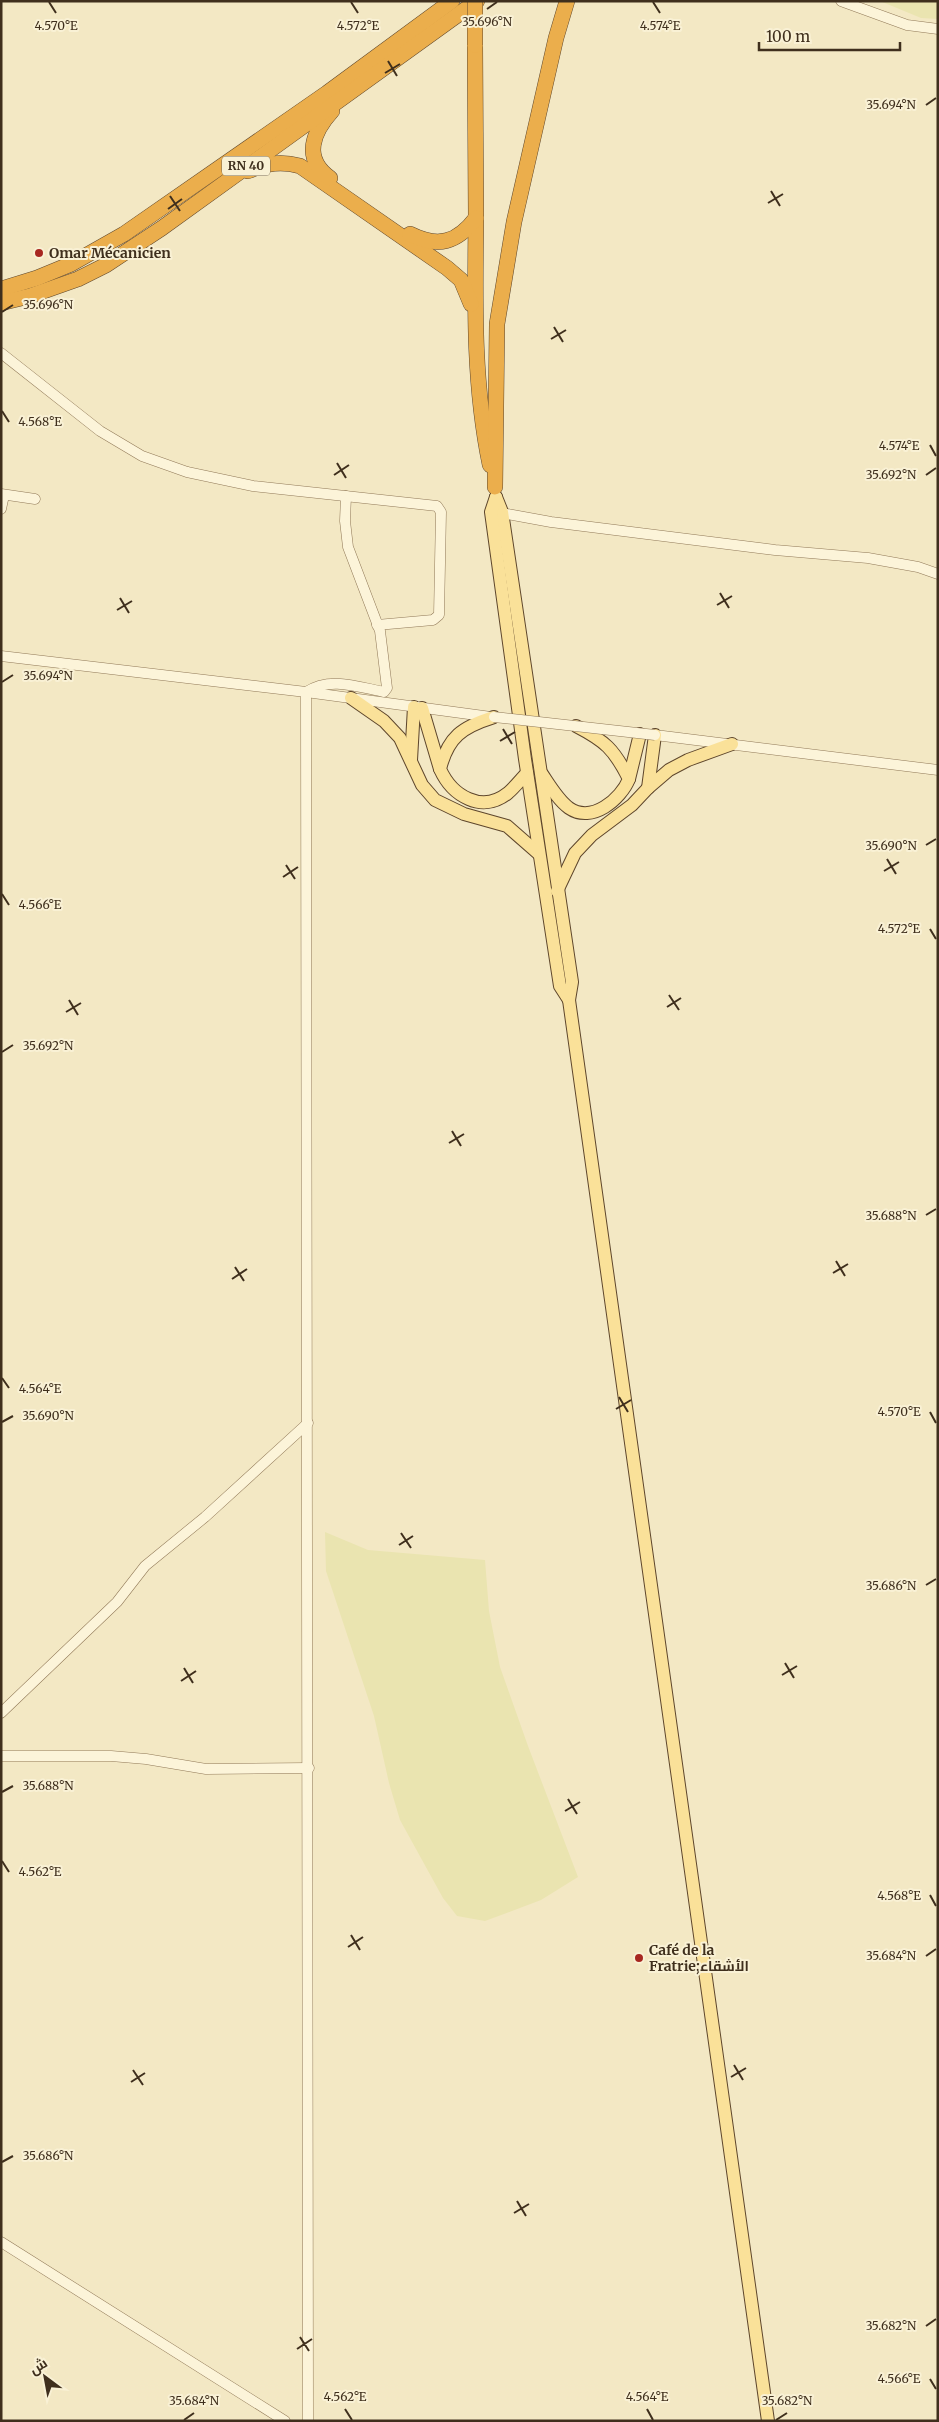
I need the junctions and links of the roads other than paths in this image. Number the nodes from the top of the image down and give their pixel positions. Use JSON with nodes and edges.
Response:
{"nodes":[{"id":1,"x":452,"y":1,"type":"edge"},
{"id":2,"x":476,"y":1,"type":"edge"},
{"id":3,"x":567,"y":1,"type":"edge"},
{"id":4,"x":841,"y":1,"type":"edge"},
{"id":5,"x":938,"y":29,"type":"edge"},
{"id":6,"x":346,"y":95,"type":"junction"},
{"id":7,"x":226,"y":180,"type":"junction"},
{"id":8,"x":476,"y":218,"type":"junction"},
{"id":9,"x":1,"y":289,"type":"edge"},
{"id":10,"x":1,"y":303,"type":"edge"},
{"id":11,"x":474,"y":315,"type":"junction"},
{"id":12,"x":1,"y":354,"type":"edge"},
{"id":13,"x":496,"y":492,"type":"junction"},
{"id":14,"x":3,"y":495,"type":"edge"},
{"id":15,"x":346,"y":496,"type":"junction"},
{"id":16,"x":35,"y":499,"type":"dead end"},
{"id":17,"x":1,"y":509,"type":"edge"},
{"id":18,"x":497,"y":512,"type":"junction"},
{"id":19,"x":938,"y":574,"type":"edge"},
{"id":20,"x":378,"y":625,"type":"junction"},
{"id":21,"x":1,"y":656,"type":"edge"},
{"id":22,"x":306,"y":692,"type":"junction"},
{"id":23,"x":351,"y":698,"type":"junction"},
{"id":24,"x":418,"y":708,"type":"junction"},
{"id":25,"x":494,"y":717,"type":"junction"},
{"id":26,"x":576,"y":726,"type":"junction"},
{"id":27,"x":640,"y":734,"type":"junction"},
{"id":28,"x":655,"y":735,"type":"junction"},
{"id":29,"x":732,"y":744,"type":"junction"},
{"id":30,"x":411,"y":760,"type":"junction"},
{"id":31,"x":440,"y":769,"type":"junction"},
{"id":32,"x":938,"y":770,"type":"edge"},
{"id":33,"x":527,"y":773,"type":"junction"},
{"id":34,"x":540,"y":773,"type":"junction"},
{"id":35,"x":629,"y":779,"type":"junction"},
{"id":36,"x":648,"y":788,"type":"junction"},
{"id":37,"x":539,"y":854,"type":"junction"},
{"id":38,"x":557,"y":892,"type":"junction"},
{"id":39,"x":569,"y":1000,"type":"junction"},
{"id":40,"x":308,"y":1423,"type":"junction"},
{"id":41,"x":1,"y":1713,"type":"edge"},
{"id":42,"x":1,"y":1756,"type":"edge"},
{"id":43,"x":309,"y":1768,"type":"junction"},
{"id":44,"x":1,"y":2242,"type":"edge"},
{"id":45,"x":285,"y":2421,"type":"edge"},
{"id":46,"x":308,"y":2421,"type":"edge"},
{"id":47,"x":768,"y":2421,"type":"edge"}],
"edges":[{"from":1,"to":9,"type":"highway","number":"RN 40"},
{"from":2,"to":6,"type":"highway","number":"RN 40"},
{"from":2,"to":8,"type":"highway","bridge":true},
{"from":3,"to":13,"type":"highway"},
{"from":4,"to":5,"type":"street"},
{"from":6,"to":7,"type":"highway","number":"RN 40"},
{"from":6,"to":8,"type":"highway"},
{"from":7,"to":10,"type":"highway","number":"RN 40"},
{"from":7,"to":11,"type":"highway"},
{"from":8,"to":11,"type":"highway"},
{"from":11,"to":13,"type":"highway"},
{"from":12,"to":15,"type":"street"},
{"from":13,"to":18,"type":"main road"},
{"from":14,"to":16,"type":"street"},
{"from":14,"to":17,"type":"street"},
{"from":15,"to":20,"type":"street"},
{"from":15,"to":20,"type":"street"},
{"from":18,"to":19,"type":"street"},
{"from":18,"to":33,"type":"main road"},
{"from":18,"to":34,"type":"main road"},
{"from":20,"to":22,"type":"street"},
{"from":21,"to":22,"type":"street"},
{"from":22,"to":23,"type":"street"},
{"from":22,"to":40,"type":"street"},
{"from":23,"to":24,"type":"street"},
{"from":23,"to":30,"type":"main road"},
{"from":24,"to":25,"type":"street"},
{"from":24,"to":30,"type":"main road"},
{"from":24,"to":31,"type":"main road"},
{"from":25,"to":26,"type":"street","bridge":true},
{"from":25,"to":31,"type":"main road"},
{"from":26,"to":27,"type":"street","bridge":true},
{"from":26,"to":35,"type":"main road"},
{"from":27,"to":28,"type":"street","bridge":true},
{"from":27,"to":35,"type":"main road"},
{"from":28,"to":29,"type":"street"},
{"from":28,"to":36,"type":"main road"},
{"from":29,"to":32,"type":"street"},
{"from":29,"to":36,"type":"main road"},
{"from":30,"to":37,"type":"main road"},
{"from":31,"to":33,"type":"main road"},
{"from":33,"to":37,"type":"main road"},
{"from":34,"to":35,"type":"main road"},
{"from":34,"to":38,"type":"main road"},
{"from":36,"to":38,"type":"main road"},
{"from":37,"to":39,"type":"main road"},
{"from":38,"to":39,"type":"main road"},
{"from":39,"to":47,"type":"main road"},
{"from":40,"to":41,"type":"street"},
{"from":40,"to":43,"type":"street"},
{"from":42,"to":43,"type":"street"},
{"from":43,"to":46,"type":"street"},
{"from":44,"to":45,"type":"street"}]}
